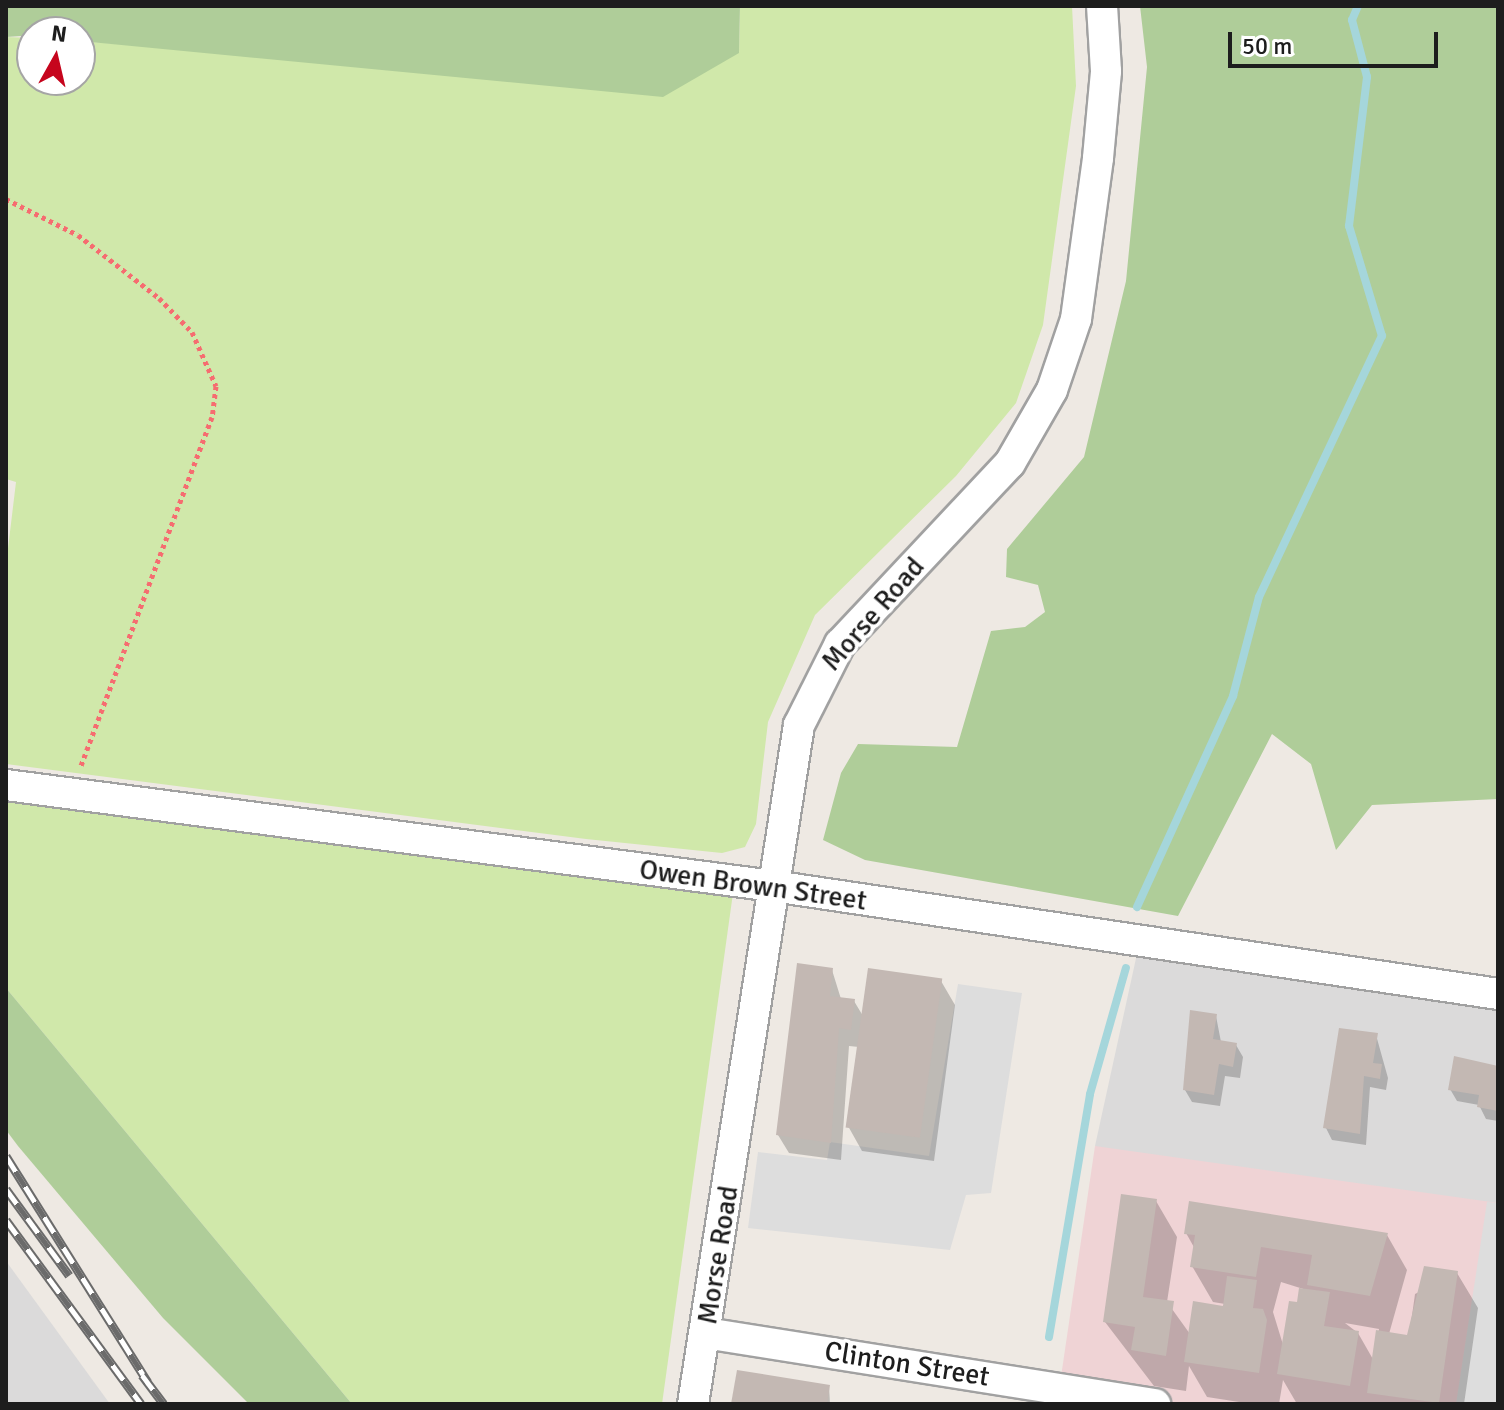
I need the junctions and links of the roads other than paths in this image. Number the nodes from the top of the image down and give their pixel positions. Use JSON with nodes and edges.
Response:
{"nodes":[{"id":1,"x":1102,"y":6,"type":"edge"},
{"id":2,"x":6,"y":785,"type":"edge"},
{"id":3,"x":773,"y":886,"type":"junction"},
{"id":4,"x":1498,"y":994,"type":"edge"},
{"id":5,"x":705,"y":1333,"type":"junction"},
{"id":6,"x":693,"y":1404,"type":"edge"},
{"id":7,"x":1155,"y":1404,"type":"edge"}],
"edges":[{"from":1,"to":3,"type":"street","name":"Morse Road"},
{"from":2,"to":3,"type":"street","name":"Owen Brown Street"},
{"from":3,"to":4,"type":"street","name":"Owen Brown Street"},
{"from":3,"to":5,"type":"street","name":"Morse Road"},
{"from":5,"to":6,"type":"street","name":"Morse Road"},
{"from":5,"to":7,"type":"street","name":"Clinton Street"}]}
